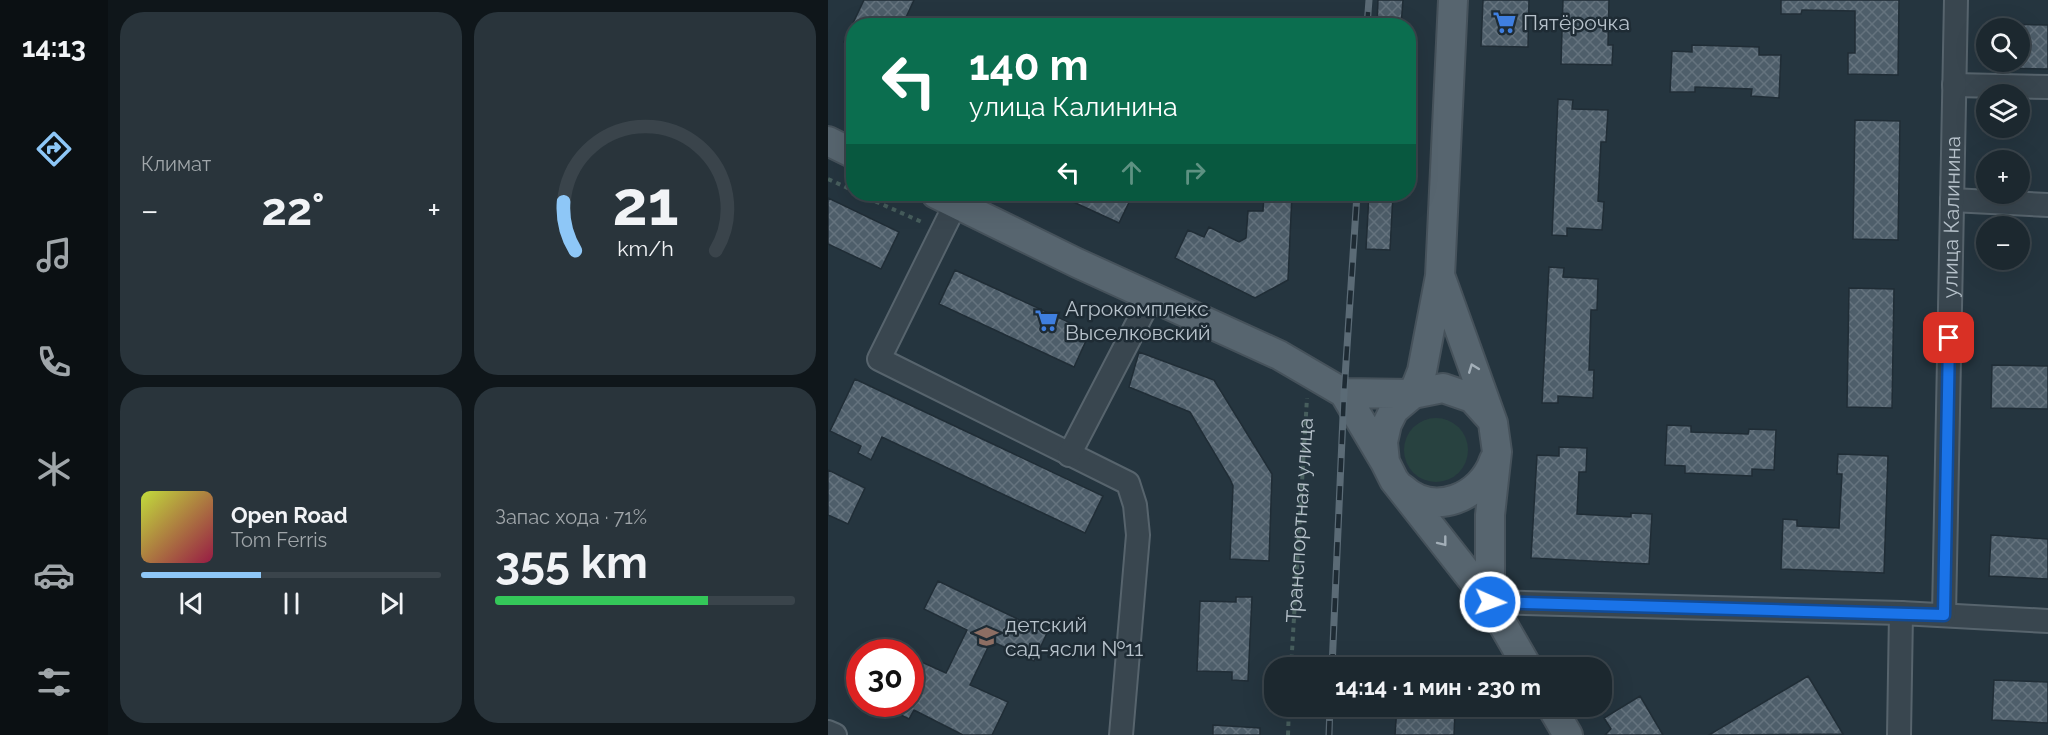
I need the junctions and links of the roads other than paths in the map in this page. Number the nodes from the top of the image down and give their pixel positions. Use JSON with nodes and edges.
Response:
{"nodes":[{"id":1,"x":1453,"y":0,"type":"edge"},
{"id":2,"x":1956,"y":0,"type":"edge"},
{"id":3,"x":1954,"y":85,"type":"junction"},
{"id":4,"x":2048,"y":87,"type":"edge"},
{"id":5,"x":828,"y":141,"type":"edge"},
{"id":6,"x":846,"y":150,"type":"edge"},
{"id":7,"x":1952,"y":200,"type":"junction"},
{"id":8,"x":946,"y":201,"type":"edge"},
{"id":9,"x":952,"y":201,"type":"edge"},
{"id":10,"x":2048,"y":205,"type":"edge"},
{"id":11,"x":1440,"y":276,"type":"junction"},
{"id":12,"x":1151,"y":297,"type":"junction"},
{"id":13,"x":1344,"y":393,"type":"junction"},
{"id":14,"x":1413,"y":394,"type":"junction"},
{"id":15,"x":1493,"y":423,"type":"junction"},
{"id":16,"x":1497,"y":452,"type":"junction"},
{"id":17,"x":1069,"y":455,"type":"junction"},
{"id":18,"x":1390,"y":471,"type":"junction"},
{"id":19,"x":1490,"y":602,"type":"junction"},
{"id":20,"x":1901,"y":613,"type":"junction"},
{"id":21,"x":1944,"y":615,"type":"junction"},
{"id":22,"x":2048,"y":621,"type":"edge"},
{"id":23,"x":1522,"y":657,"type":"edge"},
{"id":24,"x":1557,"y":717,"type":"edge"},
{"id":25,"x":828,"y":732,"type":"edge"},
{"id":26,"x":835,"y":735,"type":"edge"},
{"id":27,"x":1121,"y":735,"type":"edge"},
{"id":28,"x":1568,"y":735,"type":"edge"},
{"id":29,"x":1899,"y":735,"type":"edge"}],
"edges":[{"from":1,"to":11,"type":"main road"},
{"from":2,"to":3,"type":"street","name":"улица Калинина"},
{"from":3,"to":4,"type":"street"},
{"from":3,"to":7,"type":"street","name":"улица Калинина"},
{"from":5,"to":6,"type":"main road"},
{"from":7,"to":10,"type":"street"},
{"from":7,"to":21,"type":"street","name":"улица Калинина"},
{"from":8,"to":17,"type":"street"},
{"from":9,"to":12,"type":"main road"},
{"from":11,"to":14,"type":"main road"},
{"from":15,"to":11,"type":"main road","one_way":true},
{"from":12,"to":13,"type":"main road"},
{"from":12,"to":17,"type":"street"},
{"from":13,"to":14,"type":"main road"},
{"from":13,"to":18,"type":"main road"},
{"from":14,"to":15,"type":"main road"},
{"from":14,"to":18,"type":"main road"},
{"from":15,"to":16,"type":"main road"},
{"from":16,"to":18,"type":"main road"},
{"from":16,"to":19,"type":"main road"},
{"from":17,"to":27,"type":"street"},
{"from":18,"to":19,"type":"main road","one_way":true},
{"from":19,"to":20,"type":"street"},
{"from":19,"to":23,"type":"main road"},
{"from":20,"to":21,"type":"street"},
{"from":20,"to":29,"type":"street"},
{"from":21,"to":22,"type":"street"},
{"from":24,"to":28,"type":"main road"},
{"from":25,"to":26,"type":"street"}]}
